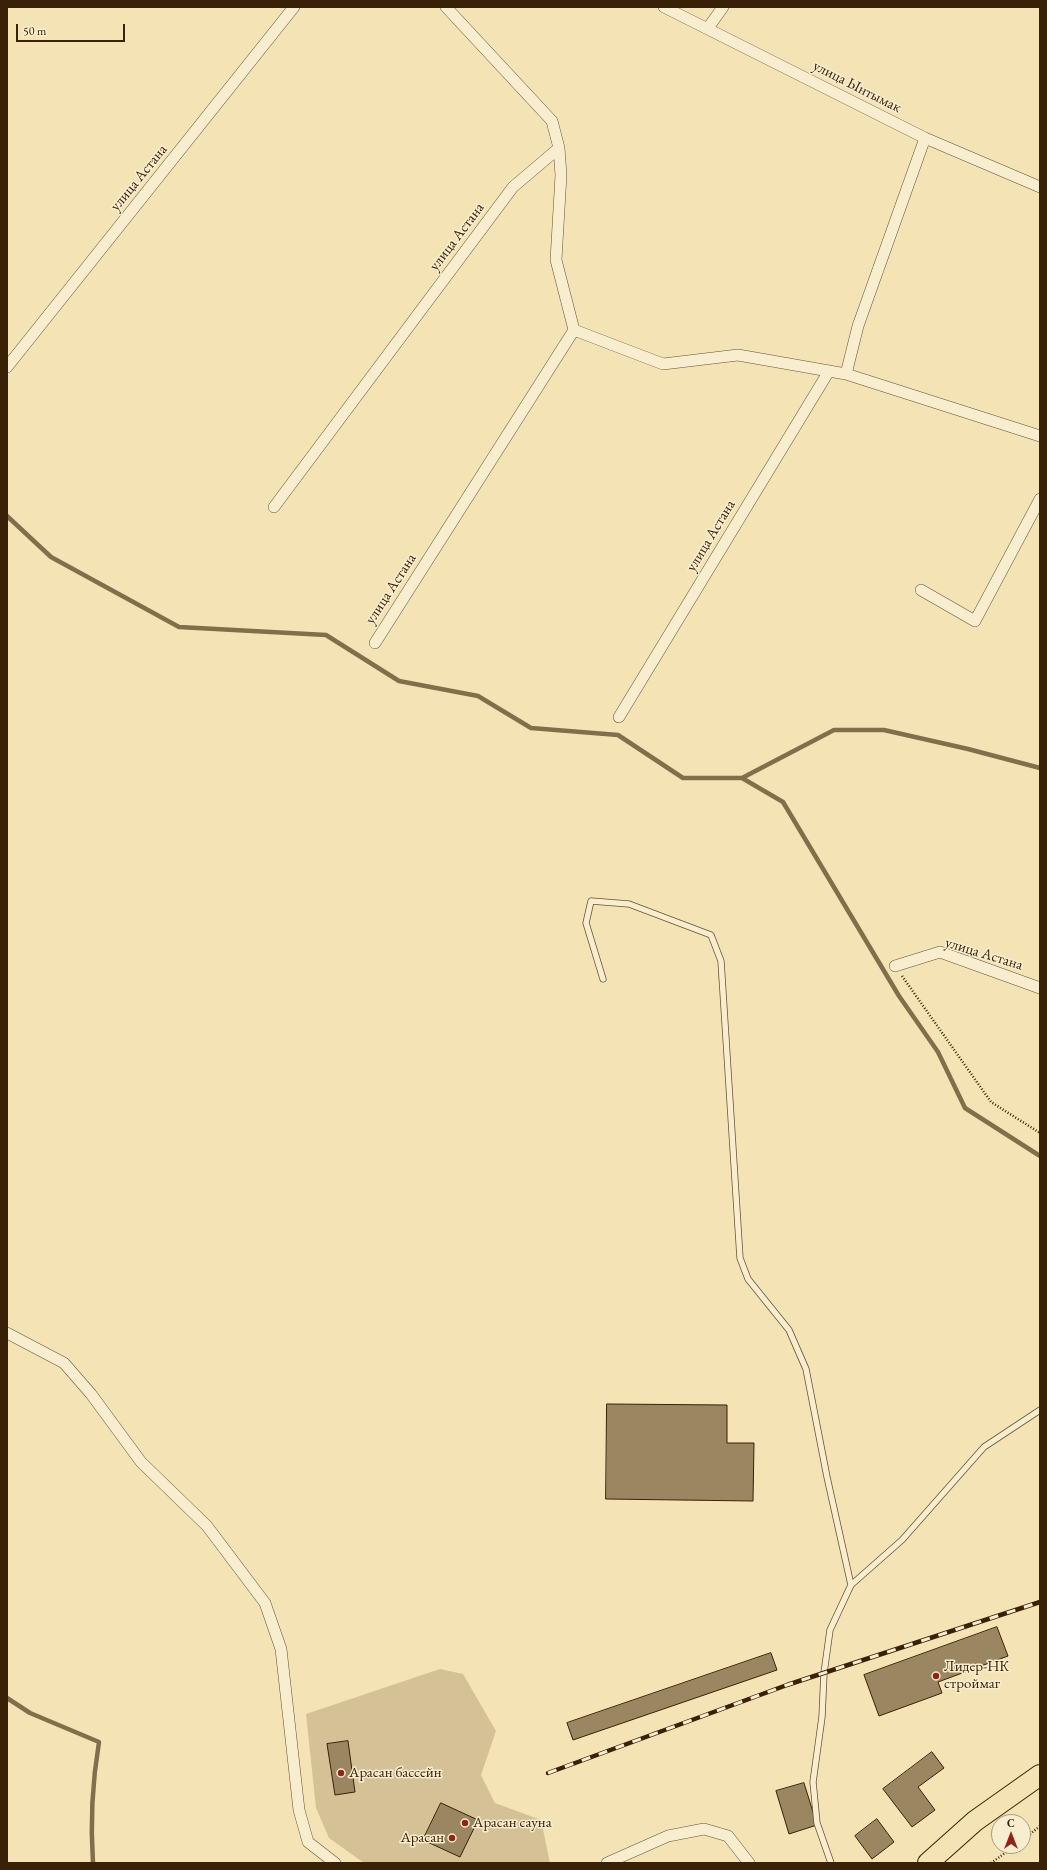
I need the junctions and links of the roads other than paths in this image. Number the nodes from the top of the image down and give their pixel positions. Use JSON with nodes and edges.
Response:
{"nodes":[{"id":1,"x":294,"y":7,"type":"edge"},
{"id":2,"x":446,"y":7,"type":"edge"},
{"id":3,"x":664,"y":7,"type":"edge"},
{"id":4,"x":724,"y":7,"type":"edge"},
{"id":5,"x":708,"y":28,"type":"junction"},
{"id":6,"x":925,"y":138,"type":"junction"},
{"id":7,"x":559,"y":148,"type":"junction"},
{"id":8,"x":1040,"y":186,"type":"edge"},
{"id":9,"x":574,"y":330,"type":"junction"},
{"id":10,"x":7,"y":367,"type":"edge"},
{"id":11,"x":829,"y":371,"type":"junction"},
{"id":12,"x":846,"y":374,"type":"junction"},
{"id":13,"x":1040,"y":436,"type":"edge"},
{"id":14,"x":1040,"y":499,"type":"edge"},
{"id":15,"x":274,"y":507,"type":"dead end"},
{"id":16,"x":921,"y":590,"type":"dead end"},
{"id":17,"x":375,"y":643,"type":"dead end"},
{"id":18,"x":619,"y":717,"type":"dead end"},
{"id":19,"x":895,"y":966,"type":"road end"},
{"id":20,"x":603,"y":979,"type":"dead end"},
{"id":21,"x":1040,"y":988,"type":"edge"},
{"id":22,"x":7,"y":1333,"type":"edge"},
{"id":23,"x":1040,"y":1410,"type":"edge"},
{"id":24,"x":851,"y":1584,"type":"junction"},
{"id":25,"x":1040,"y":1775,"type":"edge"},
{"id":26,"x":335,"y":1863,"type":"edge"},
{"id":27,"x":607,"y":1863,"type":"edge"},
{"id":28,"x":749,"y":1863,"type":"edge"},
{"id":29,"x":831,"y":1863,"type":"edge"},
{"id":30,"x":928,"y":1863,"type":"edge"}],
"edges":[{"from":1,"to":10,"type":"street","name":"улица Астана"},
{"from":2,"to":7,"type":"street"},
{"from":3,"to":5,"type":"street","name":"улица Ынтымак"},
{"from":4,"to":5,"type":"street"},
{"from":5,"to":6,"type":"street","name":"улица Ынтымак"},
{"from":6,"to":8,"type":"street","name":"улица Ынтымак"},
{"from":6,"to":12,"type":"street"},
{"from":7,"to":9,"type":"street"},
{"from":7,"to":15,"type":"street","name":"улица Астана"},
{"from":9,"to":11,"type":"street"},
{"from":9,"to":17,"type":"street","name":"улица Астана"},
{"from":11,"to":12,"type":"street"},
{"from":11,"to":18,"type":"street","name":"улица Астана"},
{"from":12,"to":13,"type":"street"},
{"from":14,"to":16,"type":"street"},
{"from":19,"to":21,"type":"street","name":"улица Астана"},
{"from":20,"to":24,"type":"lane"},
{"from":22,"to":26,"type":"street"},
{"from":23,"to":24,"type":"lane"},
{"from":24,"to":29,"type":"lane"},
{"from":25,"to":30,"type":"highway"},
{"from":27,"to":28,"type":"street"}]}
